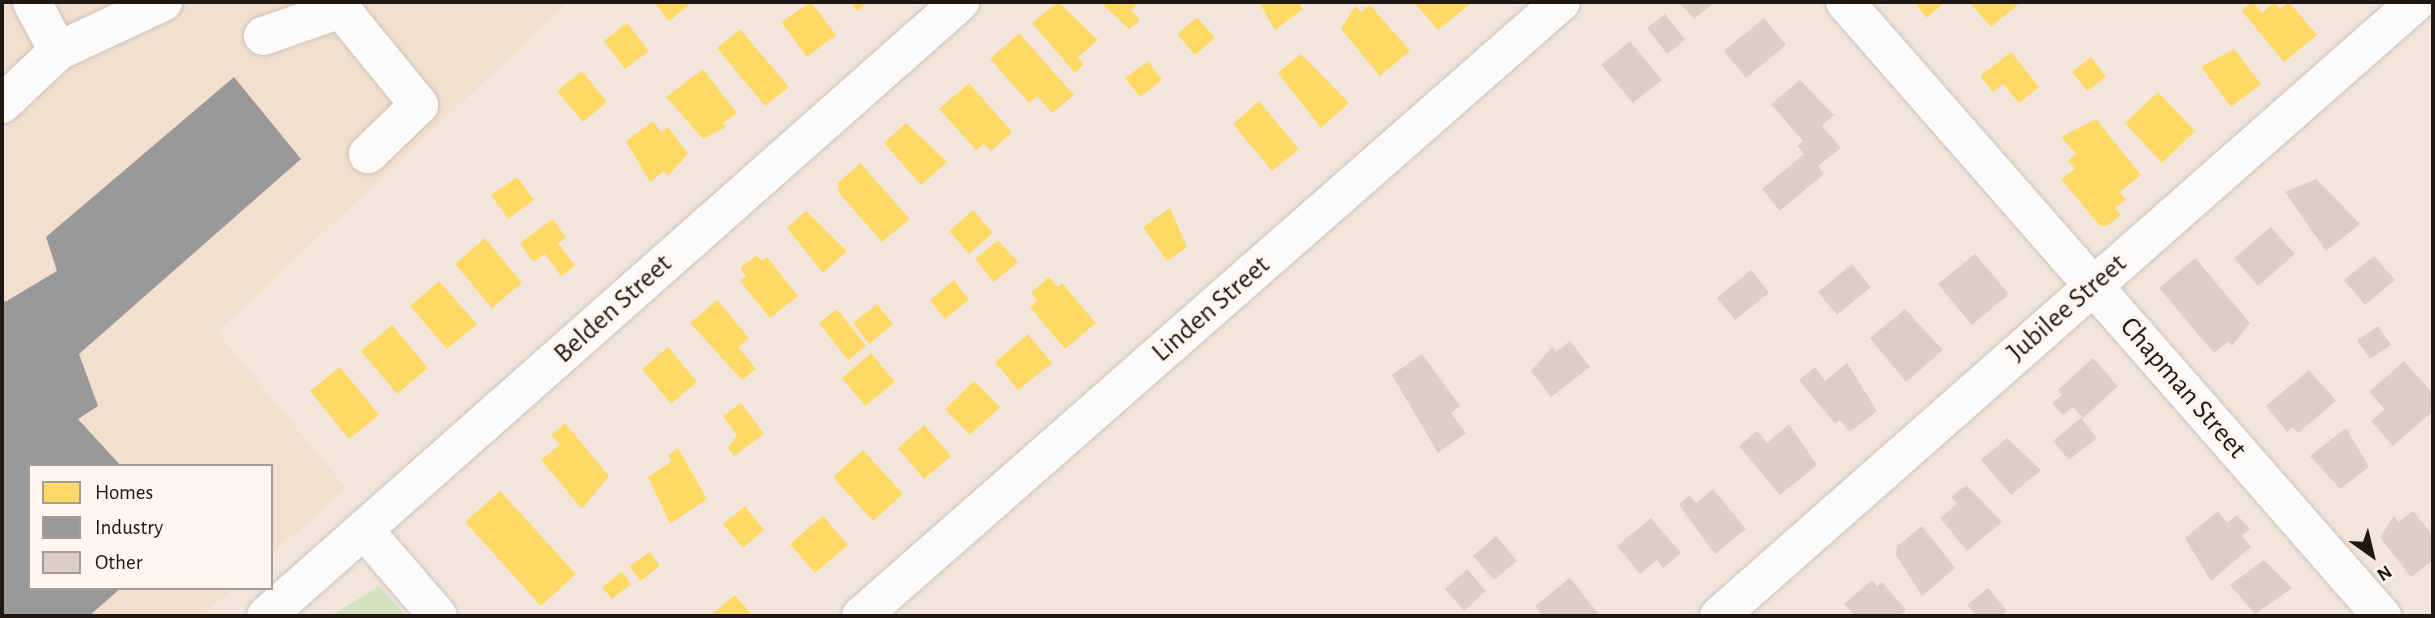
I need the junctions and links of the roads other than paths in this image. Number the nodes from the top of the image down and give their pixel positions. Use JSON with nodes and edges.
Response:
{"nodes":[{"id":1,"x":32,"y":2,"type":"edge"},
{"id":2,"x":163,"y":2,"type":"edge"},
{"id":3,"x":960,"y":2,"type":"edge"},
{"id":4,"x":1561,"y":2,"type":"edge"},
{"id":5,"x":1845,"y":2,"type":"edge"},
{"id":6,"x":2416,"y":2,"type":"edge"},
{"id":7,"x":263,"y":36,"type":"dead end"},
{"id":8,"x":58,"y":51,"type":"junction"},
{"id":9,"x":2,"y":104,"type":"edge"},
{"id":10,"x":368,"y":155,"type":"dead end"},
{"id":11,"x":2093,"y":284,"type":"junction"},
{"id":12,"x":364,"y":530,"type":"junction"},
{"id":13,"x":266,"y":616,"type":"edge"},
{"id":14,"x":438,"y":616,"type":"edge"},
{"id":15,"x":861,"y":616,"type":"edge"},
{"id":16,"x":1719,"y":616,"type":"edge"},
{"id":17,"x":2382,"y":616,"type":"edge"}],
"edges":[{"from":1,"to":8,"type":"street"},
{"from":2,"to":8,"type":"street"},
{"from":3,"to":12,"type":"street","name":"Belden Street"},
{"from":4,"to":15,"type":"street","name":"Linden Street"},
{"from":5,"to":11,"type":"street","name":"Chapman Street"},
{"from":6,"to":11,"type":"street","name":"Jubilee Street"},
{"from":7,"to":10,"type":"street"},
{"from":8,"to":9,"type":"street"},
{"from":11,"to":16,"type":"street","name":"Jubilee Street"},
{"from":11,"to":17,"type":"street","name":"Chapman Street"},
{"from":12,"to":13,"type":"street","name":"Belden Street"},
{"from":12,"to":14,"type":"street"}]}
